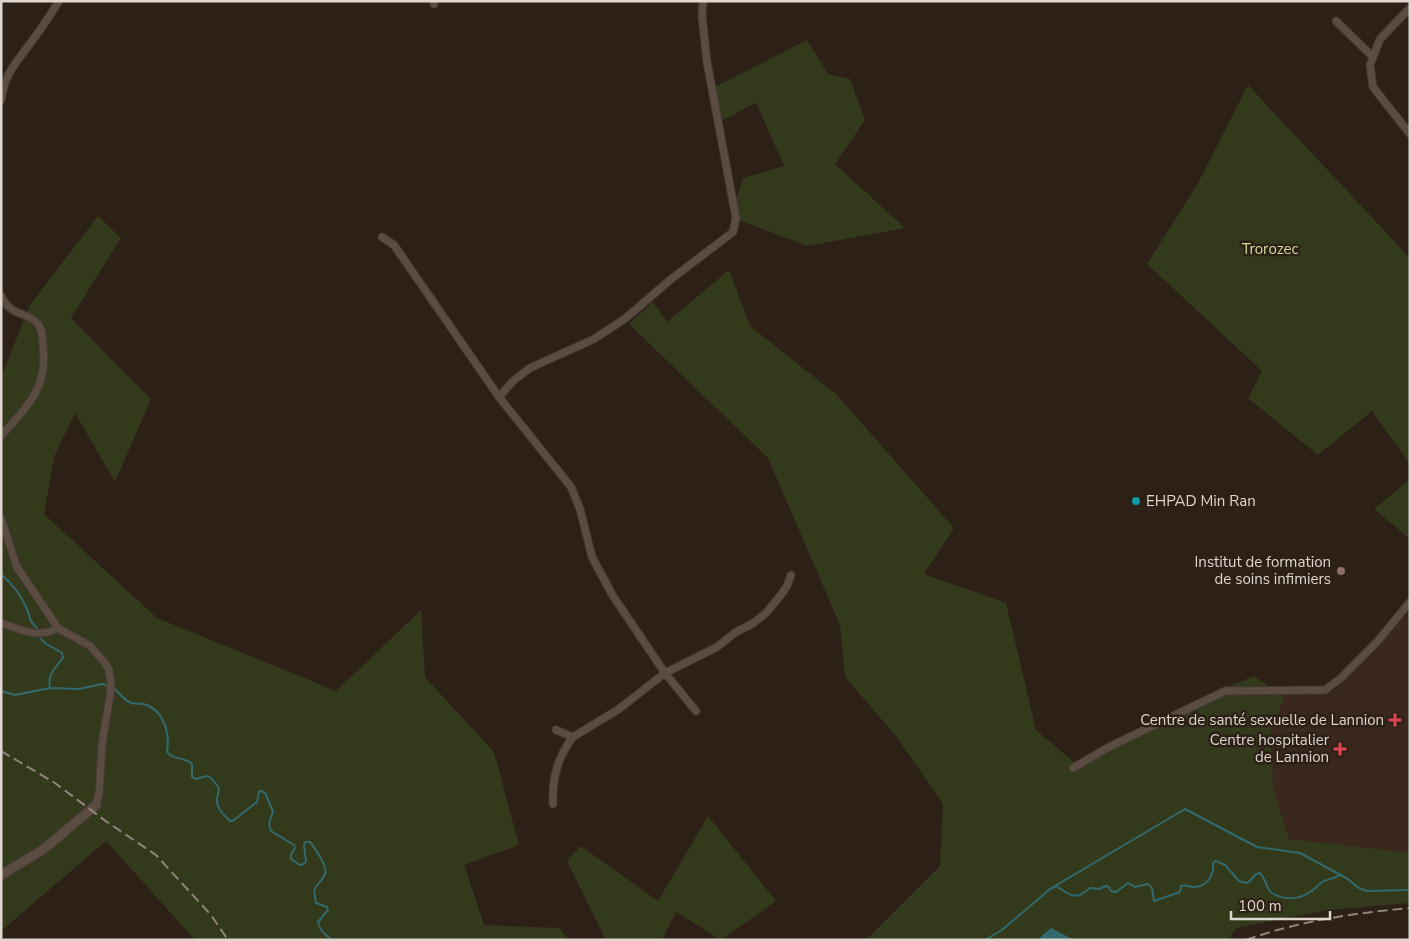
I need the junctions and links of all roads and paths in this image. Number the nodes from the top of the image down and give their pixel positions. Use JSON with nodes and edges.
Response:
{"nodes":[{"id":1,"x":59,"y":1,"type":"edge"},
{"id":2,"x":703,"y":1,"type":"edge"},
{"id":3,"x":1410,"y":8,"type":"edge"},
{"id":4,"x":1336,"y":21,"type":"dead end"},
{"id":5,"x":1373,"y":58,"type":"junction"},
{"id":6,"x":1,"y":100,"type":"edge"},
{"id":7,"x":1410,"y":134,"type":"edge"},
{"id":8,"x":382,"y":237,"type":"dead end"},
{"id":9,"x":1,"y":296,"type":"edge"},
{"id":10,"x":499,"y":397,"type":"junction"},
{"id":11,"x":1,"y":436,"type":"edge"},
{"id":12,"x":1,"y":518,"type":"edge"},
{"id":13,"x":791,"y":575,"type":"dead end"},
{"id":14,"x":1410,"y":602,"type":"edge"},
{"id":15,"x":1,"y":623,"type":"edge"},
{"id":16,"x":58,"y":628,"type":"junction"},
{"id":17,"x":665,"y":673,"type":"junction"},
{"id":18,"x":696,"y":711,"type":"dead end"},
{"id":19,"x":556,"y":730,"type":"dead end"},
{"id":20,"x":573,"y":737,"type":"junction"},
{"id":21,"x":1073,"y":768,"type":"dead end"},
{"id":22,"x":96,"y":804,"type":"joint"},
{"id":23,"x":553,"y":804,"type":"dead end"},
{"id":24,"x":1,"y":875,"type":"edge"}],
"edges":[{"from":1,"to":6,"type":"street"},
{"from":2,"to":10,"type":"street"},
{"from":3,"to":5,"type":"street"},
{"from":4,"to":5,"type":"street"},
{"from":5,"to":7,"type":"street"},
{"from":8,"to":10,"type":"street"},
{"from":9,"to":11,"type":"street"},
{"from":10,"to":17,"type":"street"},
{"from":12,"to":16,"type":"street"},
{"from":13,"to":17,"type":"street"},
{"from":14,"to":21,"type":"street"},
{"from":15,"to":16,"type":"street"},
{"from":16,"to":22,"type":"street"},
{"from":17,"to":18,"type":"street"},
{"from":17,"to":20,"type":"street"},
{"from":19,"to":20,"type":"street"},
{"from":20,"to":23,"type":"street"},
{"from":22,"to":24,"type":"street"}]}
